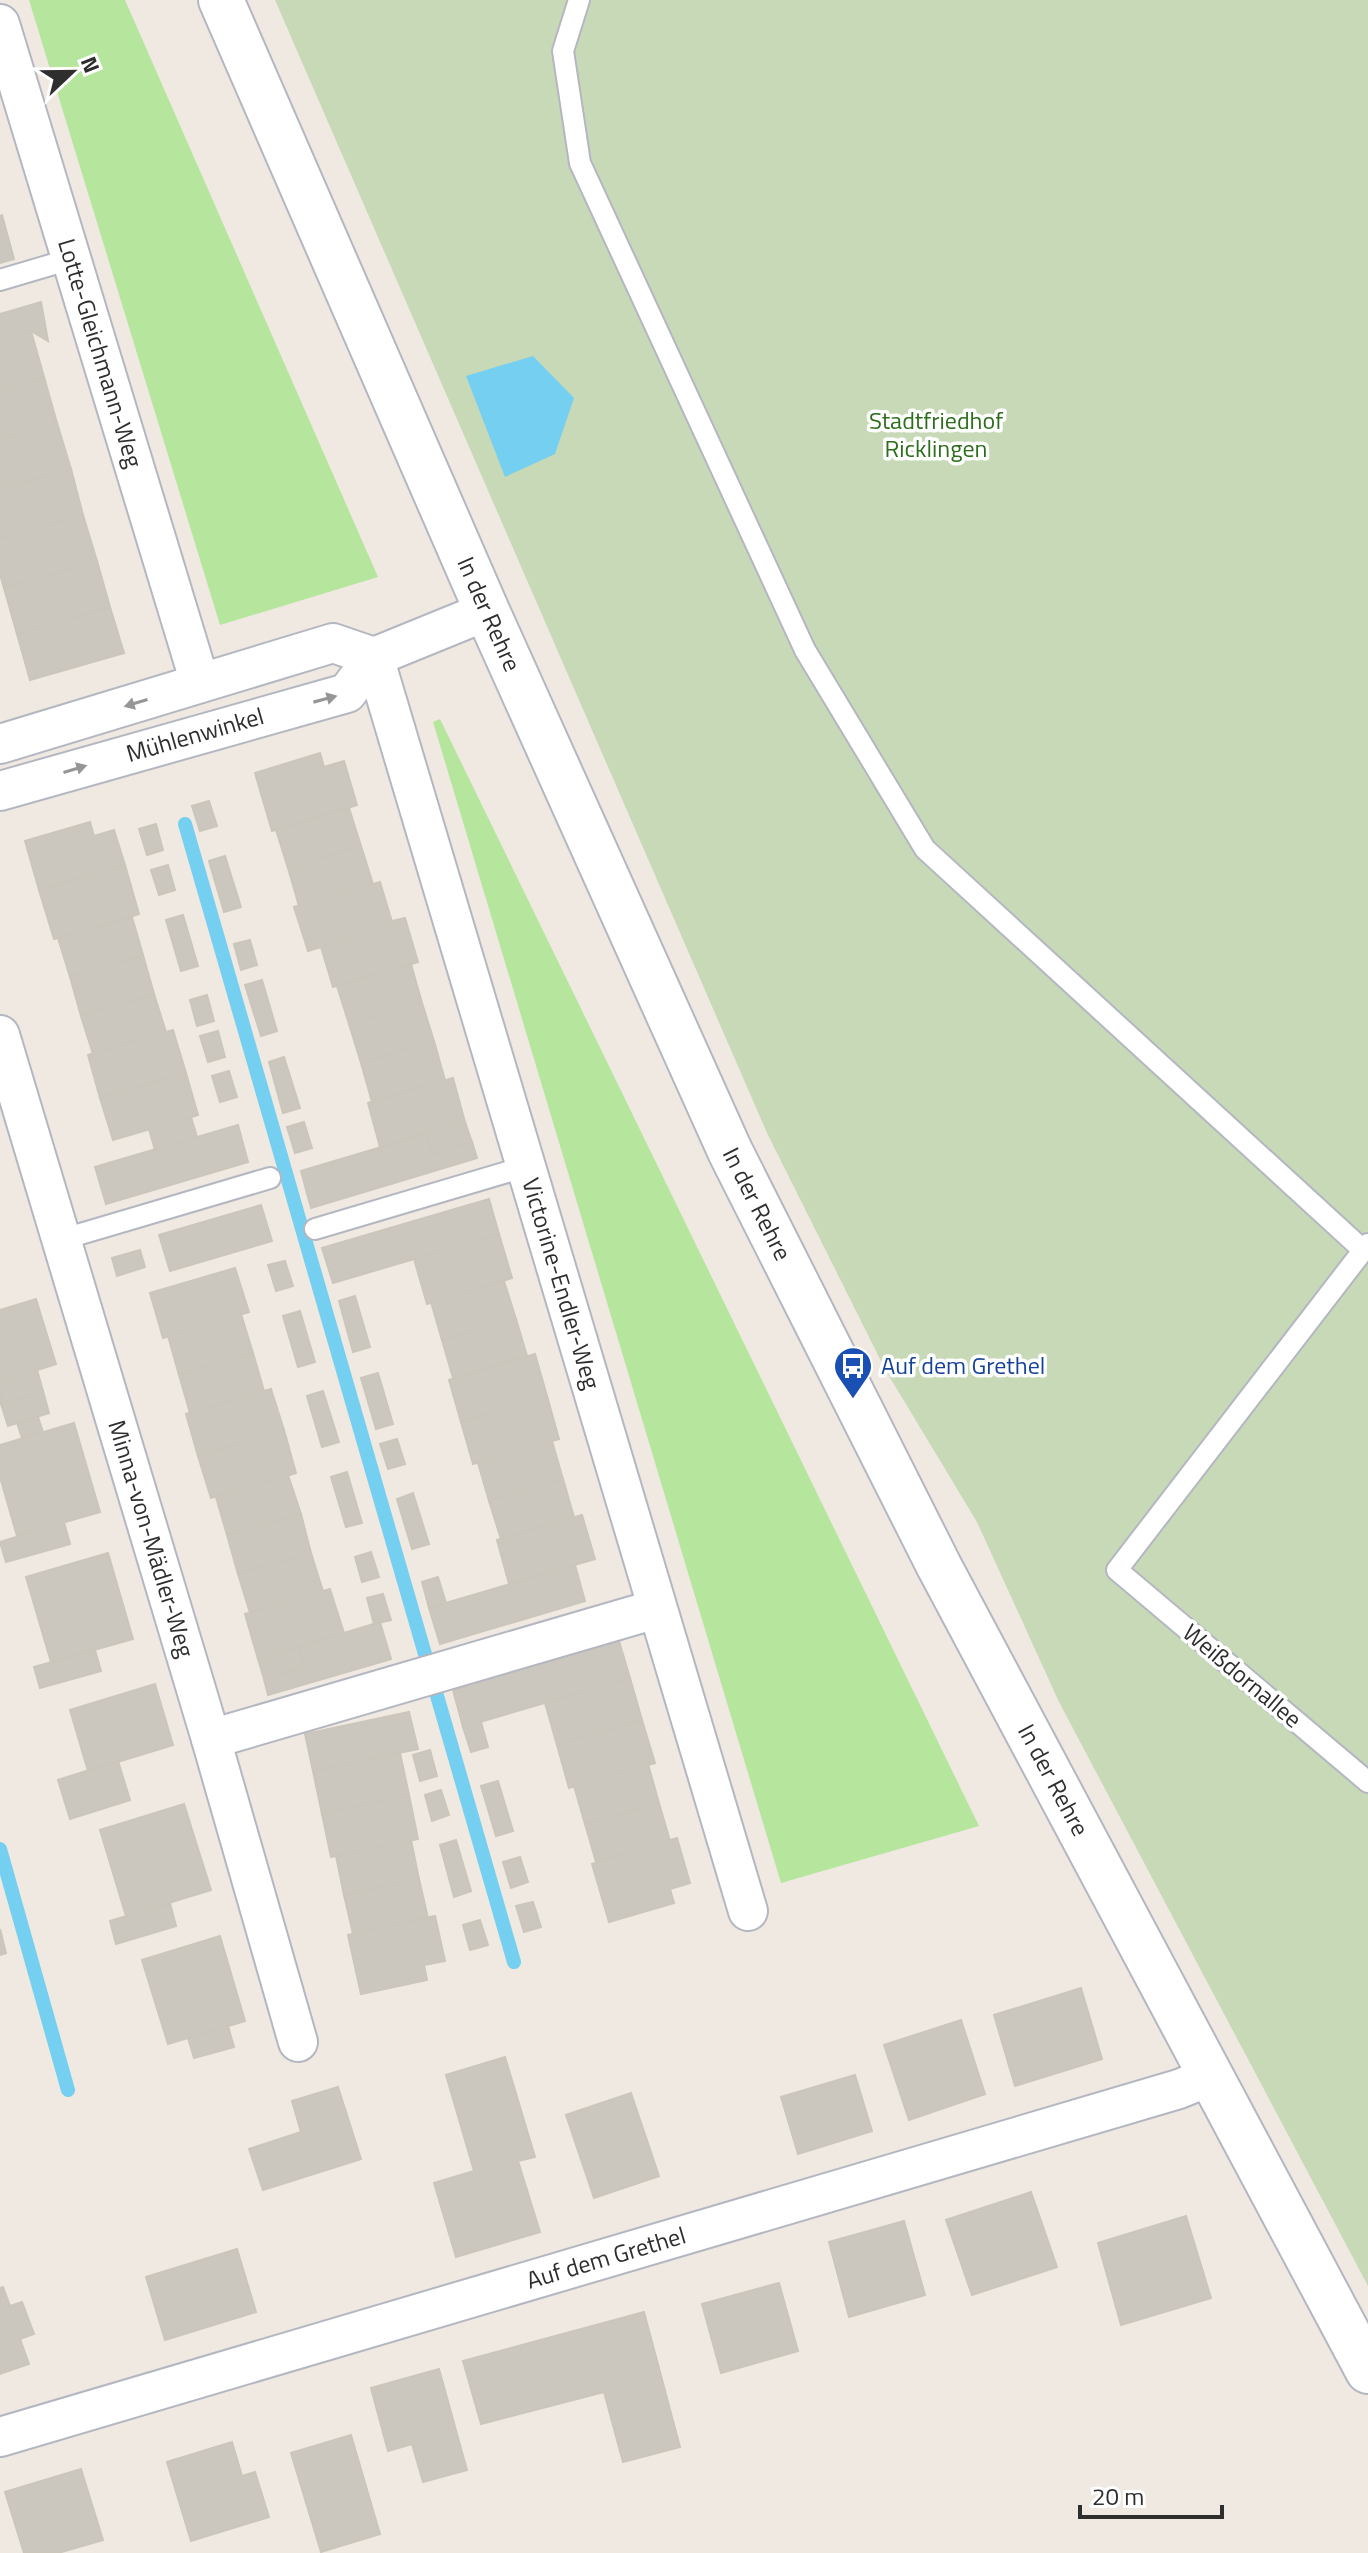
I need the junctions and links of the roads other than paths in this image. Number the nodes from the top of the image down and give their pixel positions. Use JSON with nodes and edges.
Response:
{"nodes":[{"id":1,"x":221,"y":0,"type":"edge"},
{"id":2,"x":579,"y":0,"type":"edge"},
{"id":3,"x":0,"y":24,"type":"edge"},
{"id":4,"x":71,"y":259,"type":"junction"},
{"id":5,"x":0,"y":280,"type":"edge"},
{"id":6,"x":487,"y":611,"type":"junction"},
{"id":7,"x":374,"y":657,"type":"junction"},
{"id":8,"x":200,"y":683,"type":"junction"},
{"id":9,"x":0,"y":744,"type":"edge"},
{"id":10,"x":0,"y":791,"type":"edge"},
{"id":11,"x":0,"y":1035,"type":"edge"},
{"id":12,"x":524,"y":1167,"type":"junction"},
{"id":13,"x":270,"y":1178,"type":"dead end"},
{"id":14,"x":315,"y":1229,"type":"dead end"},
{"id":15,"x":60,"y":1240,"type":"junction"},
{"id":16,"x":1366,"y":1247,"type":"edge"},
{"id":17,"x":656,"y":1609,"type":"junction"},
{"id":18,"x":211,"y":1739,"type":"junction"},
{"id":19,"x":1368,"y":1782,"type":"edge"},
{"id":20,"x":748,"y":1911,"type":"dead end"},
{"id":21,"x":298,"y":2042,"type":"dead end"},
{"id":22,"x":1211,"y":2076,"type":"junction"},
{"id":23,"x":1368,"y":2371,"type":"edge"},
{"id":24,"x":0,"y":2437,"type":"edge"}],
"edges":[{"from":1,"to":6,"type":"street","name":"In der Rehre"},
{"from":2,"to":16,"type":"lane"},
{"from":3,"to":4,"type":"street","name":"Lotte-Gleichmann-Weg"},
{"from":4,"to":5,"type":"lane"},
{"from":4,"to":8,"type":"street","name":"Lotte-Gleichmann-Weg"},
{"from":6,"to":7,"type":"street"},
{"from":6,"to":22,"type":"street","name":"In der Rehre"},
{"from":7,"to":8,"type":"street","name":"Mühlenwinkel"},
{"from":10,"to":7,"type":"street","name":"Mühlenwinkel","one_way":true},
{"from":7,"to":12,"type":"street","name":"Victorine-Endler-Weg"},
{"from":8,"to":9,"type":"street","name":"Mühlenwinkel","one_way":true},
{"from":11,"to":15,"type":"street","name":"Minna-von-Mädler-Weg"},
{"from":12,"to":14,"type":"lane"},
{"from":12,"to":17,"type":"street","name":"Victorine-Endler-Weg"},
{"from":13,"to":15,"type":"lane"},
{"from":15,"to":18,"type":"street","name":"Minna-von-Mädler-Weg"},
{"from":16,"to":19,"type":"lane","name":"Weißdornallee"},
{"from":17,"to":18,"type":"street"},
{"from":17,"to":20,"type":"street","name":"Victorine-Endler-Weg"},
{"from":18,"to":21,"type":"street","name":"Minna-von-Mädler-Weg"},
{"from":22,"to":23,"type":"street","name":"In der Rehre"},
{"from":22,"to":24,"type":"street","name":"Auf dem Grethel"}]}
